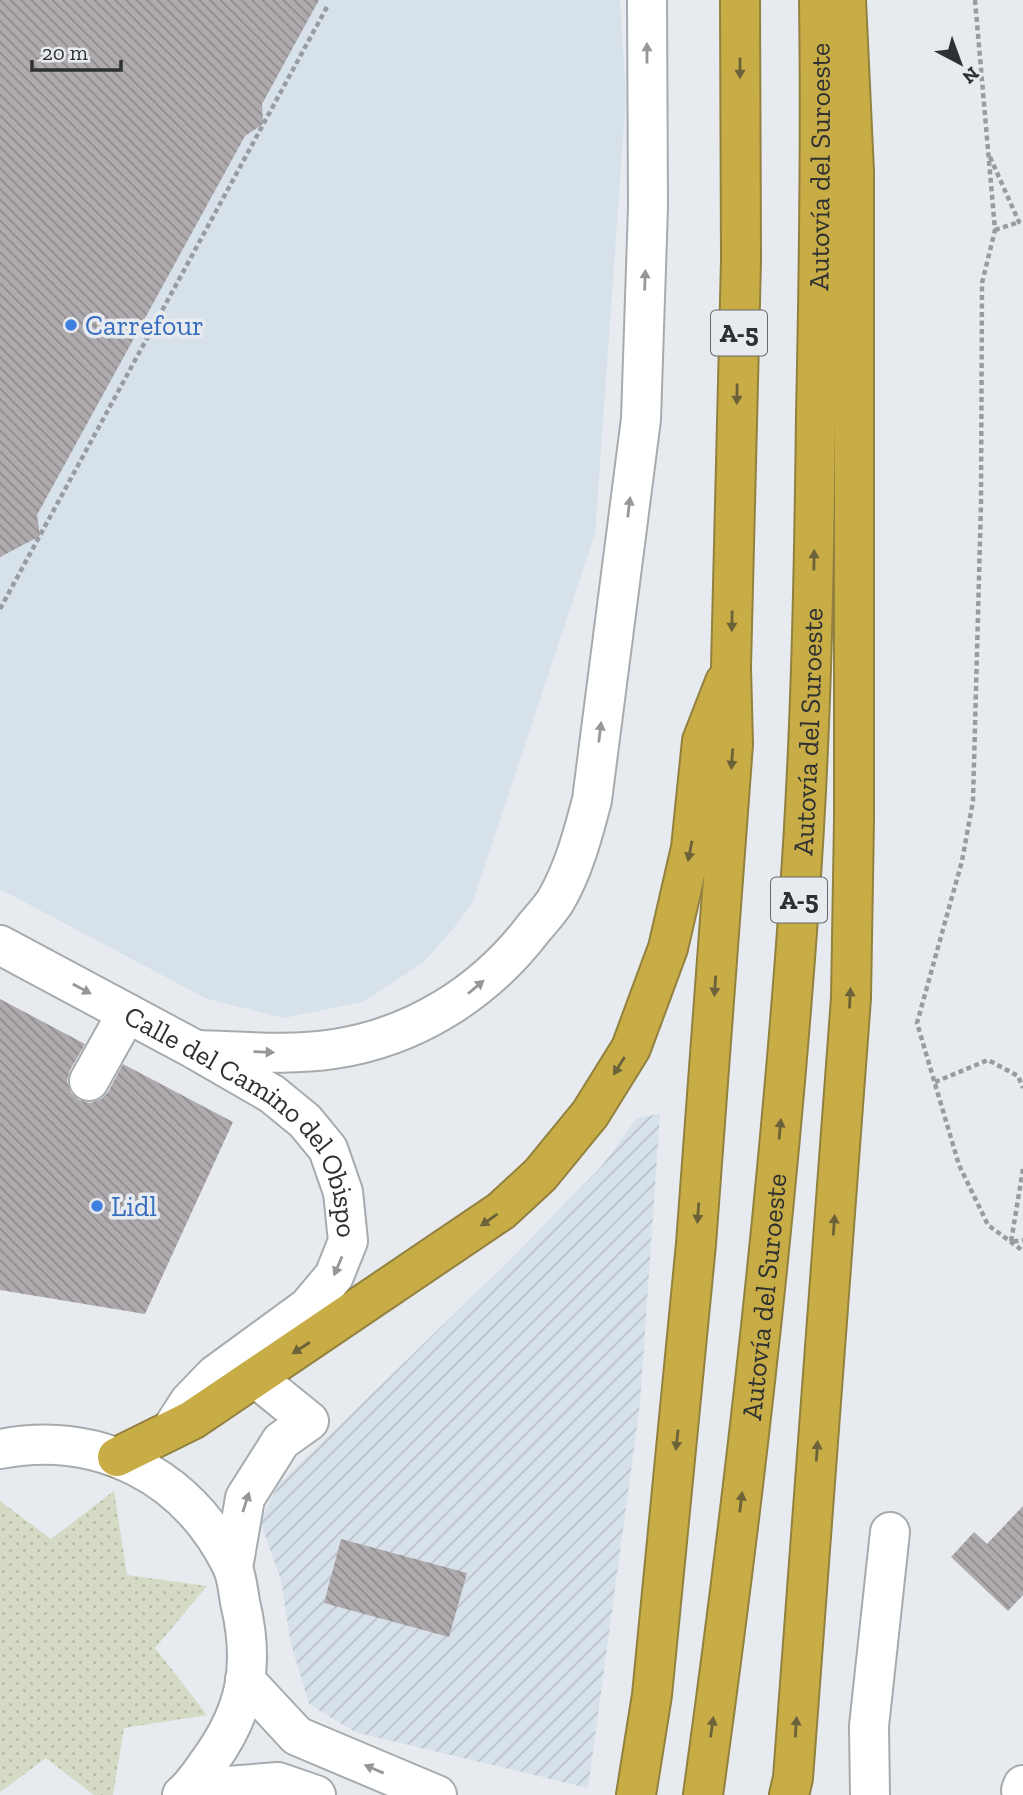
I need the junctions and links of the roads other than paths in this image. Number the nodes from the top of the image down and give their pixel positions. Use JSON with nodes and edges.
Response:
{"nodes":[{"id":1,"x":647,"y":0,"type":"edge"},
{"id":2,"x":740,"y":0,"type":"edge"},
{"id":3,"x":819,"y":0,"type":"edge"},
{"id":4,"x":846,"y":0,"type":"edge"},
{"id":5,"x":731,"y":667,"type":"junction"},
{"id":6,"x":11,"y":958,"type":"edge"},
{"id":7,"x":127,"y":1013,"type":"junction"},
{"id":8,"x":196,"y":1049,"type":"junction"},
{"id":9,"x":89,"y":1082,"type":"dead end"},
{"id":10,"x":256,"y":1378,"type":"junction"},
{"id":11,"x":171,"y":1430,"type":"junction"},
{"id":12,"x":0,"y":1449,"type":"edge"},
{"id":13,"x":117,"y":1457,"type":"junction"},
{"id":14,"x":890,"y":1532,"type":"dead end"},
{"id":15,"x":233,"y":1568,"type":"junction"},
{"id":16,"x":245,"y":1680,"type":"junction"},
{"id":17,"x":791,"y":1789,"type":"edge"},
{"id":18,"x":186,"y":1792,"type":"edge"},
{"id":19,"x":316,"y":1795,"type":"edge"},
{"id":20,"x":437,"y":1795,"type":"edge"},
{"id":21,"x":636,"y":1795,"type":"edge"},
{"id":22,"x":703,"y":1795,"type":"edge"},
{"id":23,"x":870,"y":1795,"type":"edge"}],
"edges":[{"from":8,"to":1,"type":"street","one_way":true},
{"from":2,"to":5,"type":"highway","number":"A-5","one_way":true},
{"from":22,"to":3,"type":"highway","name":"Autovía del Suroeste","number":"A-5","one_way":true},
{"from":17,"to":4,"type":"highway","one_way":true},
{"from":5,"to":10,"type":"highway","one_way":true},
{"from":5,"to":21,"type":"highway","number":"A-5","one_way":true},
{"from":6,"to":7,"type":"street","name":"Calle del Camino del Obispo","one_way":true},
{"from":7,"to":8,"type":"street","name":"Calle del Camino del Obispo"},
{"from":7,"to":9,"type":"street"},
{"from":8,"to":11,"type":"street","name":"Calle del Camino del Obispo","one_way":true},
{"from":10,"to":11,"type":"highway"},
{"from":15,"to":10,"type":"street","one_way":true},
{"from":11,"to":13,"type":"highway"},
{"from":12,"to":13,"type":"street"},
{"from":13,"to":15,"type":"street"},
{"from":14,"to":23,"type":"street"},
{"from":15,"to":16,"type":"street"},
{"from":16,"to":18,"type":"street"},
{"from":20,"to":16,"type":"street","one_way":true},
{"from":18,"to":19,"type":"street"}]}
